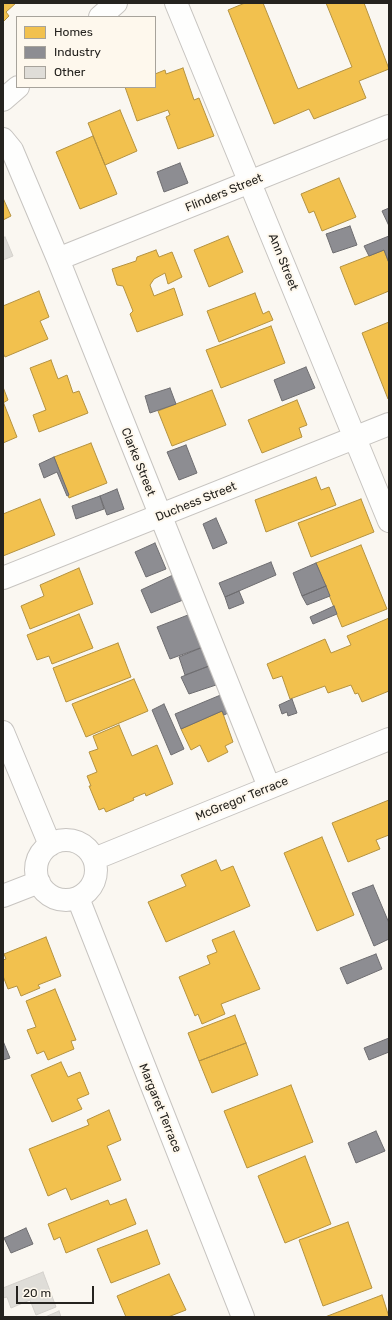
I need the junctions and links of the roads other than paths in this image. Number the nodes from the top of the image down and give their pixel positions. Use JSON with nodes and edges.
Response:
{"nodes":[{"id":1,"x":116,"y":3,"type":"edge"},
{"id":2,"x":176,"y":3,"type":"edge"},
{"id":3,"x":101,"y":16,"type":"edge"},
{"id":4,"x":17,"y":88,"type":"edge"},
{"id":5,"x":3,"y":100,"type":"edge"},
{"id":6,"x":389,"y":126,"type":"edge"},
{"id":7,"x":3,"y":138,"type":"edge"},
{"id":8,"x":250,"y":182,"type":"junction"},
{"id":9,"x":58,"y":260,"type":"junction"},
{"id":10,"x":389,"y":424,"type":"edge"},
{"id":11,"x":356,"y":437,"type":"junction"},
{"id":12,"x":160,"y":516,"type":"junction"},
{"id":13,"x":389,"y":520,"type":"edge"},
{"id":14,"x":3,"y":578,"type":"edge"},
{"id":15,"x":3,"y":732,"type":"edge"},
{"id":16,"x":389,"y":739,"type":"edge"},
{"id":17,"x":269,"y":787,"type":"junction"},
{"id":18,"x":50,"y":845,"type":"junction"},
{"id":19,"x":94,"y":859,"type":"junction"},
{"id":20,"x":38,"y":882,"type":"junction"},
{"id":21,"x":3,"y":896,"type":"edge"},
{"id":22,"x":78,"y":898,"type":"junction"},
{"id":23,"x":243,"y":1317,"type":"edge"}],
"edges":[{"from":1,"to":3,"type":"street"},
{"from":2,"to":8,"type":"street","name":"Ann Street"},
{"from":4,"to":5,"type":"street"},
{"from":6,"to":8,"type":"street","name":"Flinders Street"},
{"from":7,"to":9,"type":"street","name":"Clarke Street"},
{"from":8,"to":9,"type":"street","name":"Flinders Street"},
{"from":8,"to":11,"type":"street","name":"Ann Street"},
{"from":9,"to":12,"type":"street","name":"Clarke Street"},
{"from":10,"to":11,"type":"street","name":"Duchess Street"},
{"from":11,"to":12,"type":"street","name":"Duchess Street"},
{"from":11,"to":13,"type":"street","name":"Ann Street"},
{"from":12,"to":14,"type":"street","name":"Duchess Street"},
{"from":12,"to":17,"type":"street","name":"Clarke Street"},
{"from":15,"to":18,"type":"street"},
{"from":16,"to":17,"type":"street","name":"McGregor Terrace"},
{"from":17,"to":19,"type":"street","name":"McGregor Terrace"},
{"from":18,"to":19,"type":"street"},
{"from":18,"to":20,"type":"street"},
{"from":19,"to":22,"type":"street"},
{"from":20,"to":21,"type":"street"},
{"from":20,"to":22,"type":"street"},
{"from":22,"to":23,"type":"street","name":"Margaret Terrace"}]}
